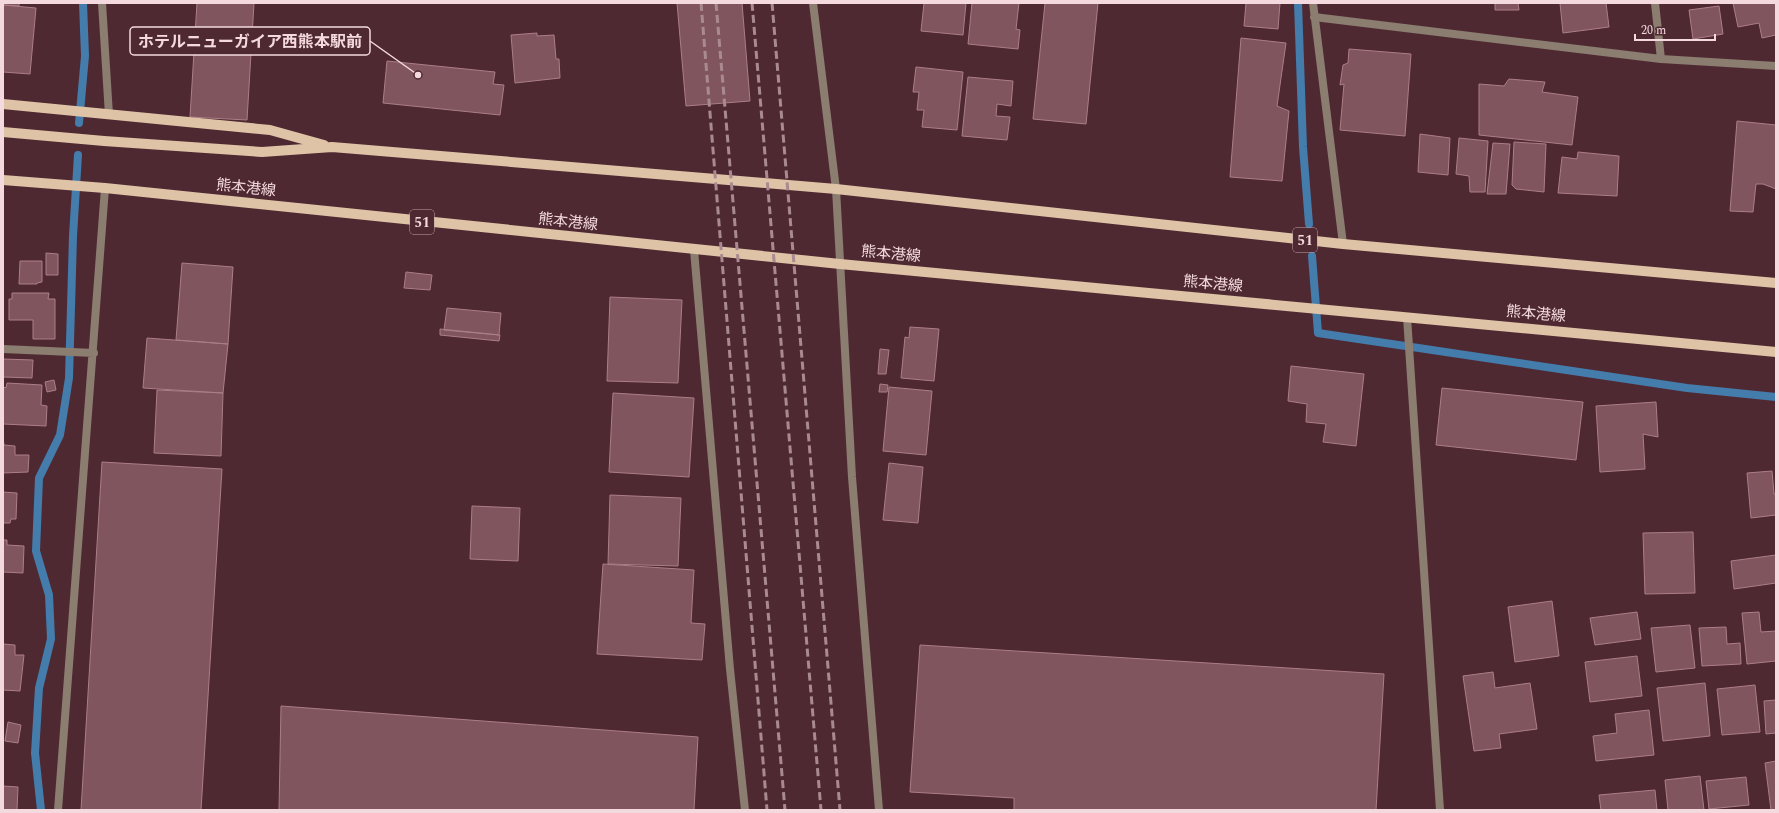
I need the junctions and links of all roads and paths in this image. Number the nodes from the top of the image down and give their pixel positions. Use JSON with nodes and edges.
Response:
{"nodes":[{"id":1,"x":102,"y":3,"type":"edge"},
{"id":2,"x":813,"y":3,"type":"edge"},
{"id":3,"x":1313,"y":3,"type":"edge"},
{"id":4,"x":1655,"y":3,"type":"edge"},
{"id":5,"x":1314,"y":17,"type":"junction"},
{"id":6,"x":1661,"y":59,"type":"junction"},
{"id":7,"x":1776,"y":66,"type":"edge"},
{"id":8,"x":3,"y":104,"type":"edge"},
{"id":9,"x":109,"y":114,"type":"junction"},
{"id":10,"x":3,"y":132,"type":"edge"},
{"id":11,"x":332,"y":147,"type":"junction"},
{"id":12,"x":3,"y":180,"type":"edge"},
{"id":13,"x":104,"y":188,"type":"junction"},
{"id":14,"x":836,"y":189,"type":"junction"},
{"id":15,"x":1343,"y":244,"type":"junction"},
{"id":16,"x":694,"y":250,"type":"junction"},
{"id":17,"x":840,"y":264,"type":"junction"},
{"id":18,"x":1776,"y":283,"type":"edge"},
{"id":19,"x":1407,"y":317,"type":"junction"},
{"id":20,"x":3,"y":349,"type":"edge"},
{"id":21,"x":1776,"y":352,"type":"edge"},
{"id":22,"x":94,"y":353,"type":"junction"},
{"id":23,"x":58,"y":810,"type":"edge"},
{"id":24,"x":745,"y":810,"type":"edge"},
{"id":25,"x":879,"y":810,"type":"edge"},
{"id":26,"x":1440,"y":810,"type":"edge"}],
"edges":[{"from":1,"to":9,"type":"street"},
{"from":2,"to":14,"type":"street"},
{"from":3,"to":5,"type":"street"},
{"from":4,"to":6,"type":"street"},
{"from":5,"to":6,"type":"street"},
{"from":5,"to":15,"type":"street"},
{"from":6,"to":7,"type":"street"},
{"from":8,"to":9,"type":"main road","number":"51"},
{"from":9,"to":11,"type":"main road","number":"51"},
{"from":10,"to":11,"type":"main road","number":"51"},
{"from":11,"to":14,"type":"main road","number":"51"},
{"from":12,"to":13,"type":"main road","name":"熊本港線","number":"51"},
{"from":13,"to":16,"type":"main road","name":"熊本港線","number":"51"},
{"from":13,"to":22,"type":"street"},
{"from":14,"to":15,"type":"main road","number":"51"},
{"from":14,"to":17,"type":"street"},
{"from":15,"to":18,"type":"main road","number":"51"},
{"from":16,"to":17,"type":"main road","name":"熊本港線","number":"51"},
{"from":16,"to":24,"type":"street"},
{"from":17,"to":19,"type":"main road","name":"熊本港線","number":"51"},
{"from":17,"to":25,"type":"street"},
{"from":19,"to":21,"type":"main road","name":"熊本港線","number":"51"},
{"from":19,"to":26,"type":"street"},
{"from":20,"to":22,"type":"street"},
{"from":22,"to":23,"type":"street"}]}
